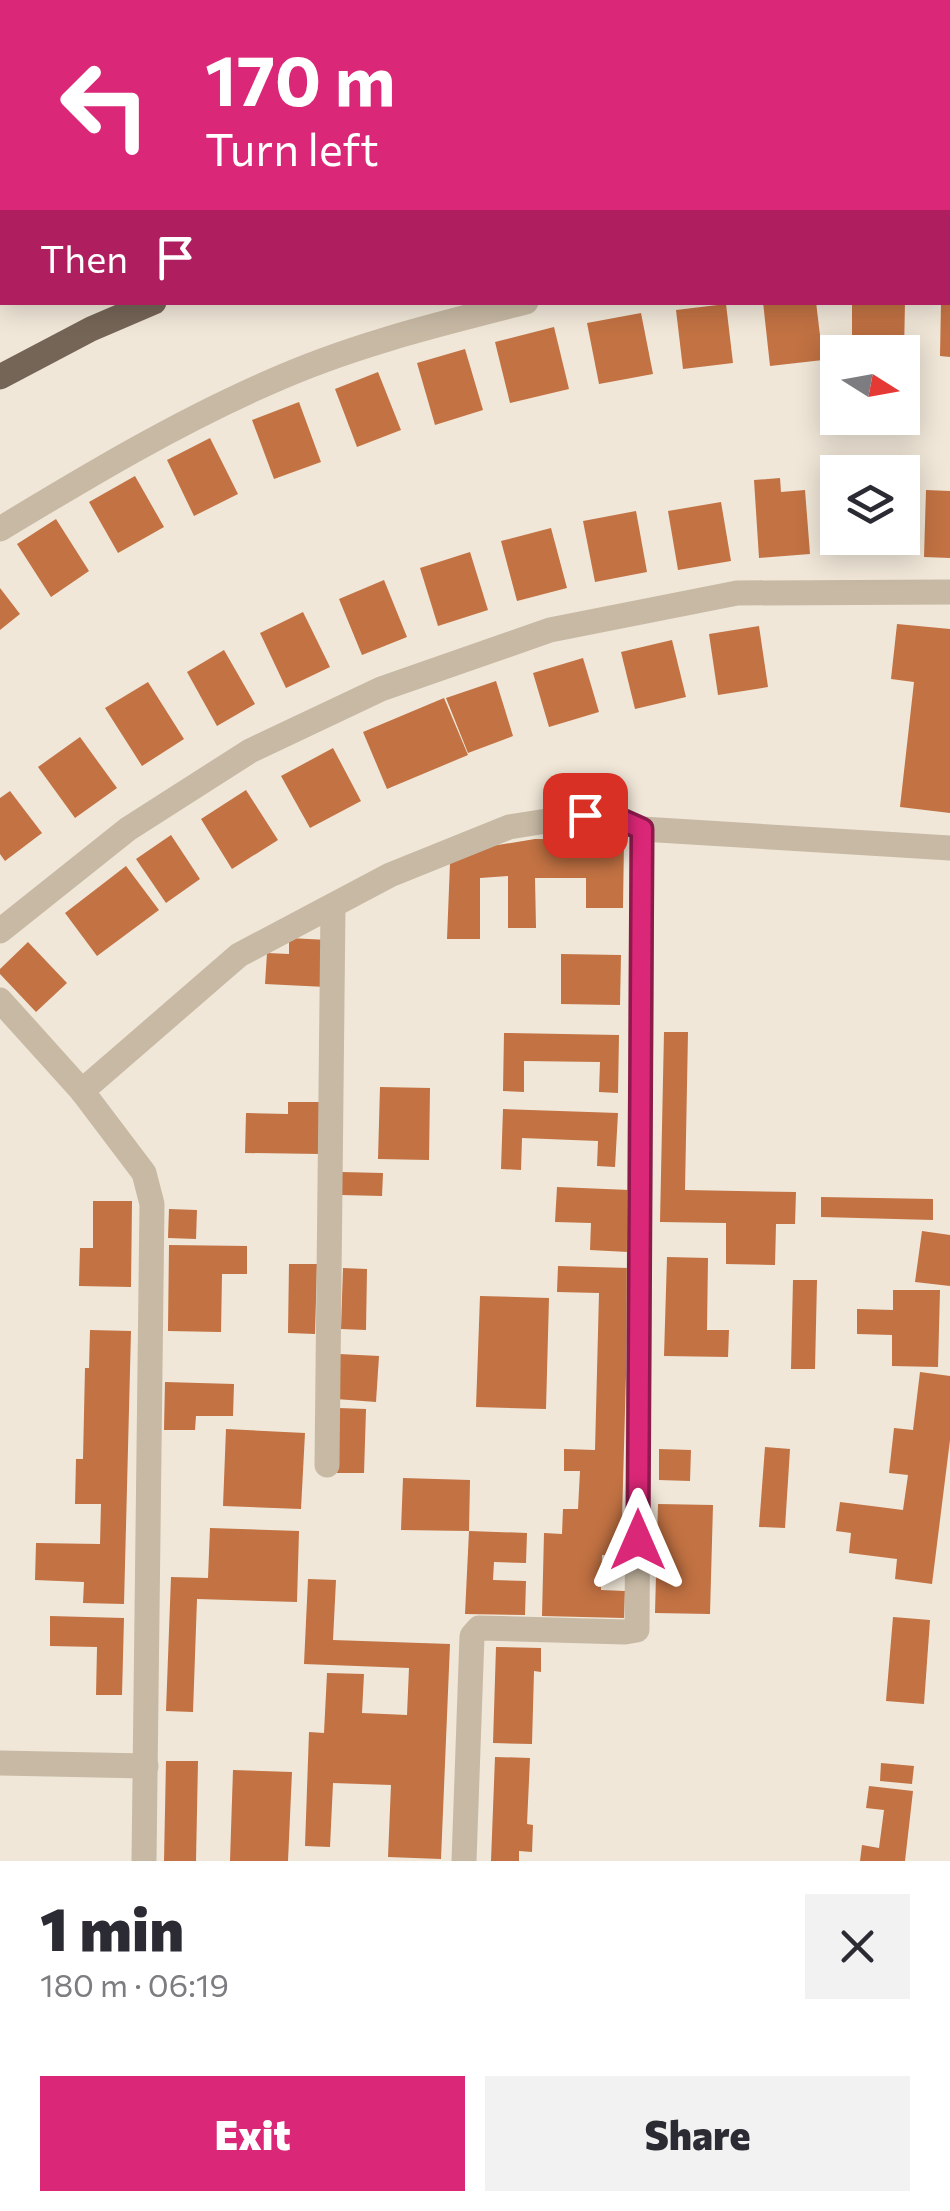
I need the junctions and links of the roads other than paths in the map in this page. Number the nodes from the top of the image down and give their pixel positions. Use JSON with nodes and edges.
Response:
{"nodes":[{"id":1,"x":147,"y":305,"type":"edge"},
{"id":2,"x":514,"y":305,"type":"edge"},
{"id":3,"x":0,"y":377,"type":"edge"},
{"id":4,"x":0,"y":528,"type":"edge"},
{"id":5,"x":950,"y":592,"type":"edge"},
{"id":6,"x":642,"y":829,"type":"junction"},
{"id":7,"x":950,"y":848,"type":"edge"},
{"id":8,"x":333,"y":906,"type":"junction"},
{"id":9,"x":0,"y":931,"type":"edge"},
{"id":10,"x":0,"y":1000,"type":"edge"},
{"id":11,"x":82,"y":1091,"type":"junction"},
{"id":12,"x":327,"y":1465,"type":"dead end"},
{"id":13,"x":0,"y":1763,"type":"edge"},
{"id":14,"x":146,"y":1766,"type":"junction"},
{"id":15,"x":144,"y":1861,"type":"edge"},
{"id":16,"x":464,"y":1861,"type":"edge"}],
"edges":[{"from":1,"to":3,"type":"main road"},
{"from":2,"to":4,"type":"street"},
{"from":5,"to":9,"type":"street"},
{"from":6,"to":7,"type":"street"},
{"from":6,"to":8,"type":"street"},
{"from":6,"to":16,"type":"street"},
{"from":8,"to":11,"type":"street"},
{"from":8,"to":12,"type":"street"},
{"from":10,"to":11,"type":"street"},
{"from":11,"to":14,"type":"street"},
{"from":13,"to":14,"type":"street"},
{"from":14,"to":15,"type":"street"}]}
